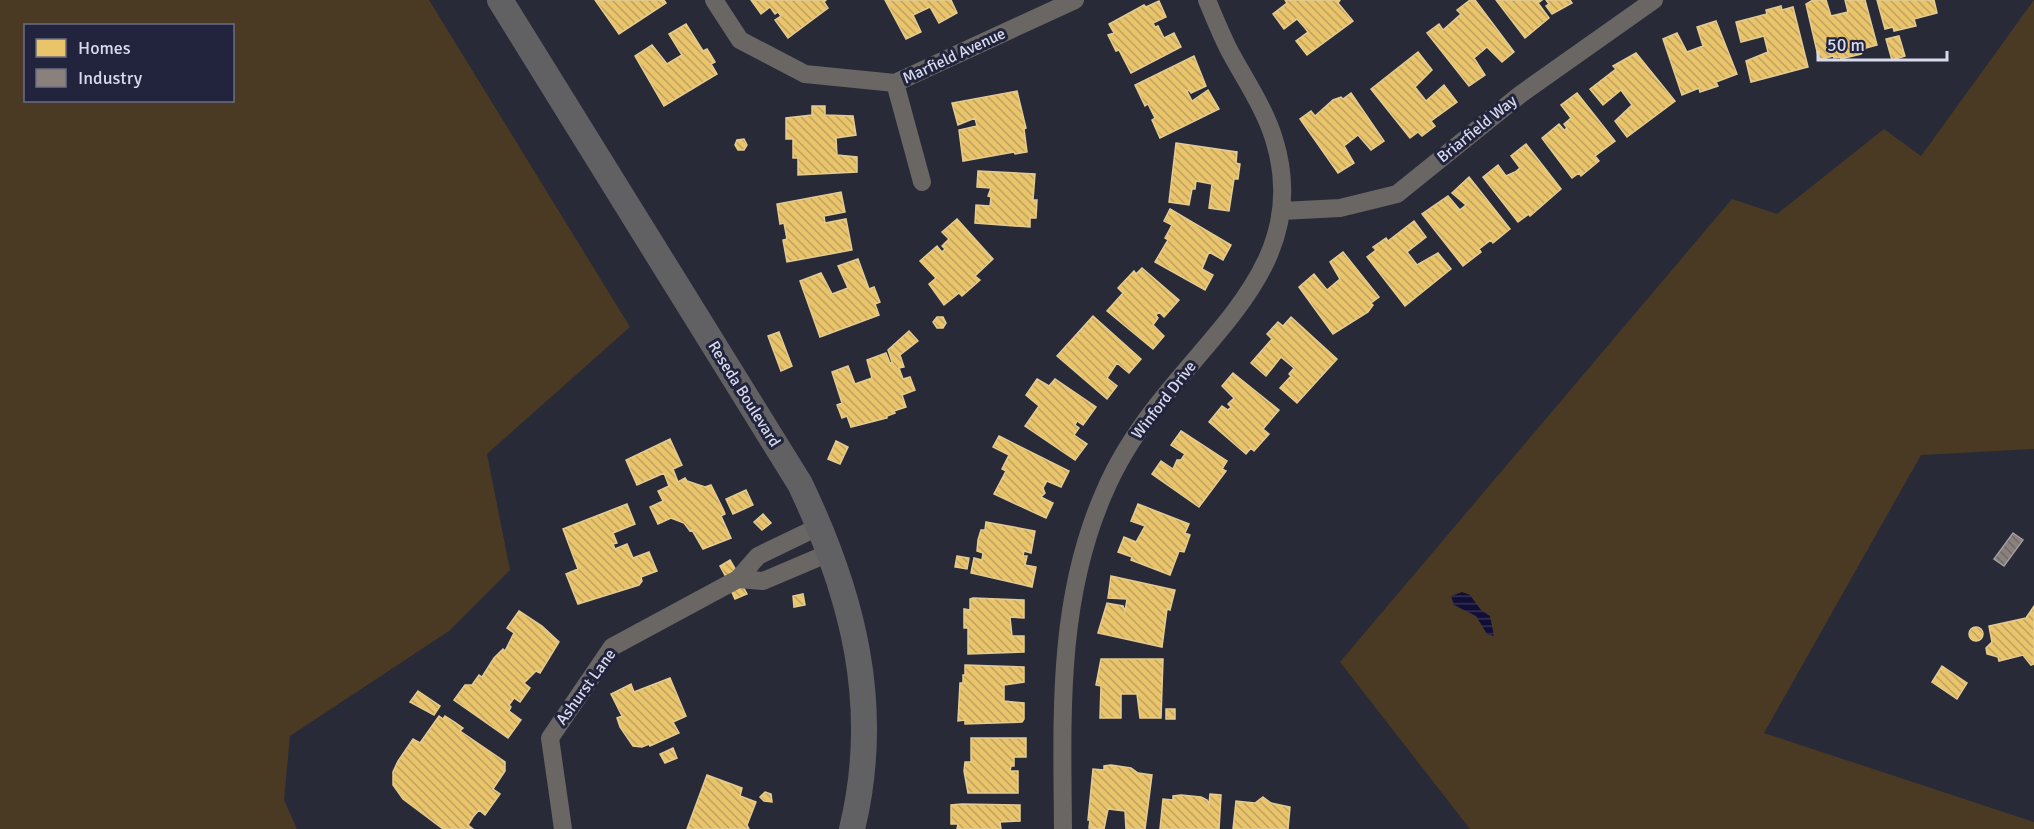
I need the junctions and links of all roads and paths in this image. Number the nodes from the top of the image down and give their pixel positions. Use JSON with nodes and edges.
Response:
{"nodes":[{"id":1,"x":500,"y":0,"type":"edge"},
{"id":2,"x":714,"y":0,"type":"edge"},
{"id":3,"x":1075,"y":0,"type":"edge"},
{"id":4,"x":1207,"y":0,"type":"edge"},
{"id":5,"x":1654,"y":0,"type":"edge"},
{"id":6,"x":895,"y":83,"type":"junction"},
{"id":7,"x":922,"y":182,"type":"dead end"},
{"id":8,"x":1282,"y":211,"type":"junction"},
{"id":9,"x":820,"y":526,"type":"junction"},
{"id":10,"x":829,"y":552,"type":"junction"},
{"id":11,"x":738,"y":579,"type":"junction"},
{"id":12,"x":563,"y":829,"type":"edge"},
{"id":13,"x":852,"y":829,"type":"edge"},
{"id":14,"x":1063,"y":829,"type":"edge"}],
"edges":[{"from":1,"to":9,"type":"main road","name":"Reseda Boulevard"},
{"from":2,"to":6,"type":"street","name":"Marfield Avenue"},
{"from":3,"to":6,"type":"street","name":"Marfield Avenue"},
{"from":4,"to":8,"type":"street","name":"Winford Drive"},
{"from":5,"to":8,"type":"street","name":"Briarfield Way"},
{"from":6,"to":7,"type":"street"},
{"from":8,"to":14,"type":"street","name":"Winford Drive"},
{"from":9,"to":10,"type":"main road","name":"Reseda Boulevard"},
{"from":9,"to":11,"type":"street","name":"Ashurst Lane"},
{"from":10,"to":11,"type":"street","name":"Ashurst Lane"},
{"from":10,"to":13,"type":"main road","name":"Reseda Boulevard"},
{"from":11,"to":12,"type":"street","name":"Ashurst Lane"}]}
